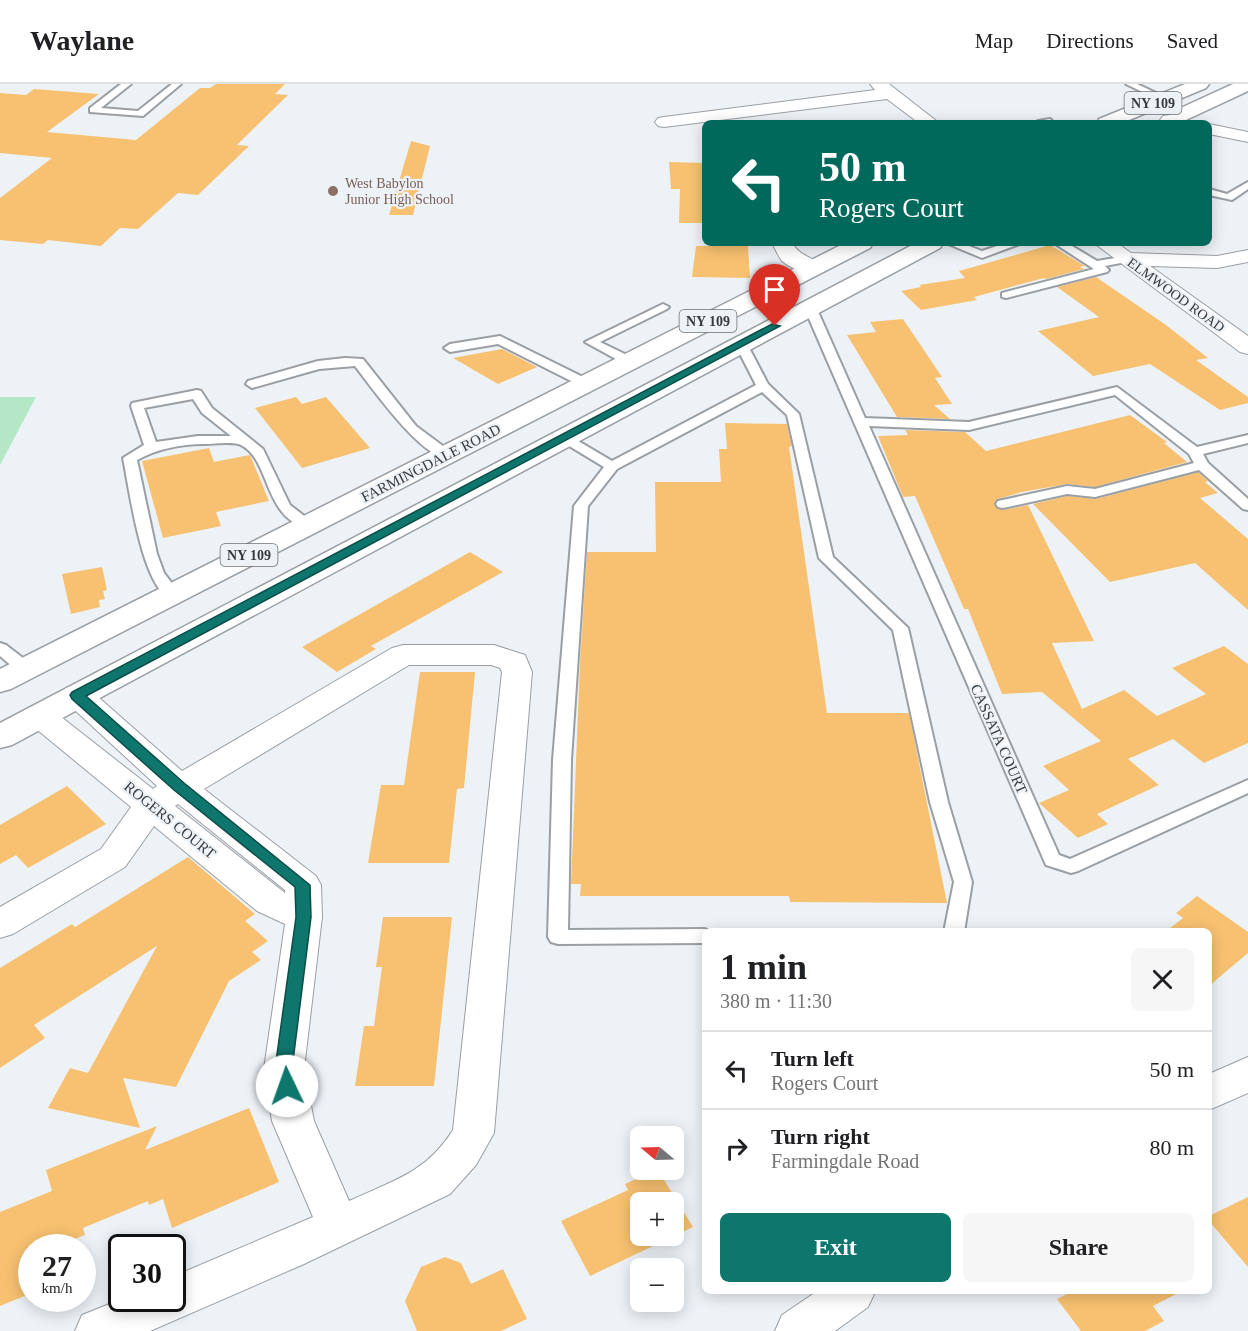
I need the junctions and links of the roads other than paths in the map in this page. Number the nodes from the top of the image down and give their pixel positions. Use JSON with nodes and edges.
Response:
{"nodes":[{"id":1,"x":127,"y":84,"type":"edge"},
{"id":2,"x":177,"y":84,"type":"edge"},
{"id":3,"x":1131,"y":84,"type":"edge"},
{"id":4,"x":1200,"y":84,"type":"edge"},
{"id":5,"x":1248,"y":84,"type":"edge"},
{"id":6,"x":884,"y":88,"type":"edge"},
{"id":7,"x":1164,"y":99,"type":"junction"},
{"id":8,"x":1137,"y":110,"type":"junction"},
{"id":9,"x":761,"y":116,"type":"edge"},
{"id":10,"x":926,"y":120,"type":"edge"},
{"id":11,"x":1113,"y":120,"type":"edge"},
{"id":12,"x":1126,"y":120,"type":"edge"},
{"id":13,"x":1175,"y":120,"type":"edge"},
{"id":14,"x":664,"y":122,"type":"dead end"},
{"id":15,"x":1212,"y":130,"type":"edge"},
{"id":16,"x":1248,"y":137,"type":"edge"},
{"id":17,"x":1248,"y":185,"type":"edge"},
{"id":18,"x":1212,"y":193,"type":"edge"},
{"id":19,"x":784,"y":246,"type":"edge"},
{"id":20,"x":856,"y":246,"type":"edge"},
{"id":21,"x":900,"y":246,"type":"edge"},
{"id":22,"x":926,"y":246,"type":"edge"},
{"id":23,"x":959,"y":246,"type":"edge"},
{"id":24,"x":1008,"y":246,"type":"edge"},
{"id":25,"x":1064,"y":246,"type":"edge"},
{"id":26,"x":1108,"y":246,"type":"edge"},
{"id":27,"x":1245,"y":256,"type":"dead end"},
{"id":28,"x":1127,"y":259,"type":"junction"},
{"id":29,"x":1095,"y":265,"type":"junction"},
{"id":30,"x":812,"y":268,"type":"junction"},
{"id":31,"x":859,"y":281,"type":"junction"},
{"id":32,"x":1006,"y":295,"type":"dead end"},
{"id":33,"x":663,"y":307,"type":"dead end"},
{"id":34,"x":810,"y":307,"type":"junction"},
{"id":35,"x":741,"y":344,"type":"junction"},
{"id":36,"x":1248,"y":347,"type":"edge"},
{"id":37,"x":450,"y":348,"type":"dead end"},
{"id":38,"x":629,"y":361,"type":"junction"},
{"id":39,"x":585,"y":383,"type":"junction"},
{"id":40,"x":252,"y":384,"type":"dead end"},
{"id":41,"x":763,"y":386,"type":"junction"},
{"id":42,"x":859,"y":422,"type":"junction"},
{"id":43,"x":498,"y":428,"type":"junction"},
{"id":44,"x":563,"y":438,"type":"junction"},
{"id":45,"x":1248,"y":439,"type":"edge"},
{"id":46,"x":242,"y":440,"type":"junction"},
{"id":47,"x":151,"y":447,"type":"junction"},
{"id":48,"x":1195,"y":452,"type":"junction"},
{"id":49,"x":446,"y":455,"type":"junction"},
{"id":50,"x":1202,"y":465,"type":"junction"},
{"id":51,"x":612,"y":466,"type":"junction"},
{"id":52,"x":410,"y":474,"type":"junction"},
{"id":53,"x":452,"y":496,"type":"junction"},
{"id":54,"x":1003,"y":504,"type":"dead end"},
{"id":55,"x":1248,"y":506,"type":"edge"},
{"id":56,"x":309,"y":525,"type":"junction"},
{"id":57,"x":355,"y":549,"type":"junction"},
{"id":58,"x":172,"y":594,"type":"junction"},
{"id":59,"x":0,"y":648,"type":"edge"},
{"id":60,"x":26,"y":669,"type":"junction"},
{"id":61,"x":0,"y":682,"type":"edge"},
{"id":62,"x":77,"y":695,"type":"junction"},
{"id":63,"x":40,"y":716,"type":"junction"},
{"id":64,"x":0,"y":737,"type":"edge"},
{"id":65,"x":1248,"y":786,"type":"edge"},
{"id":66,"x":165,"y":796,"type":"junction"},
{"id":67,"x":0,"y":924,"type":"edge"},
{"id":68,"x":955,"y":928,"type":"edge"},
{"id":69,"x":702,"y":936,"type":"edge"},
{"id":70,"x":1248,"y":1074,"type":"edge"},
{"id":71,"x":1212,"y":1092,"type":"edge"},
{"id":72,"x":338,"y":1226,"type":"junction"},
{"id":73,"x":849,"y":1294,"type":"edge"},
{"id":74,"x":98,"y":1331,"type":"edge"},
{"id":75,"x":798,"y":1331,"type":"edge"}],
"edges":[{"from":1,"to":2,"type":"lane"},
{"from":3,"to":7,"type":"lane"},
{"from":4,"to":7,"type":"main road","number":"NY 109"},
{"from":5,"to":13,"type":"main road","number":"NY 109"},
{"from":6,"to":9,"type":"street"},
{"from":6,"to":10,"type":"street"},
{"from":7,"to":8,"type":"main road","number":"NY 109"},
{"from":8,"to":11,"type":"main road","number":"NY 109"},
{"from":8,"to":12,"type":"main road"},
{"from":9,"to":14,"type":"street"},
{"from":15,"to":16,"type":"street"},
{"from":17,"to":18,"type":"lane"},
{"from":19,"to":30,"type":"street"},
{"from":20,"to":30,"type":"main road","name":"FARMINGDALE ROAD","number":"NY 109"},
{"from":21,"to":31,"type":"main road"},
{"from":22,"to":31,"type":"main road","number":"NY 109"},
{"from":23,"to":24,"type":"lane"},
{"from":25,"to":29,"type":"lane"},
{"from":26,"to":28,"type":"street","name":"ELMWOOD ROAD"},
{"from":27,"to":28,"type":"street"},
{"from":28,"to":29,"type":"lane"},
{"from":28,"to":36,"type":"street","name":"ELMWOOD ROAD"},
{"from":29,"to":32,"type":"lane"},
{"from":30,"to":38,"type":"main road","name":"FARMINGDALE ROAD","number":"NY 109"},
{"from":31,"to":34,"type":"main road","number":"NY 109"},
{"from":33,"to":38,"type":"lane"},
{"from":34,"to":35,"type":"main road","number":"NY 109"},
{"from":34,"to":42,"type":"lane","name":"CASSATA COURT"},
{"from":35,"to":41,"type":"lane"},
{"from":35,"to":44,"type":"main road","number":"NY 109"},
{"from":37,"to":39,"type":"lane"},
{"from":38,"to":39,"type":"main road","name":"FARMINGDALE ROAD","number":"NY 109"},
{"from":39,"to":43,"type":"main road","name":"FARMINGDALE ROAD","number":"NY 109"},
{"from":40,"to":49,"type":"lane"},
{"from":41,"to":51,"type":"lane"},
{"from":41,"to":68,"type":"lane"},
{"from":42,"to":48,"type":"lane"},
{"from":42,"to":65,"type":"lane","name":"CASSATA COURT"},
{"from":43,"to":49,"type":"main road","name":"FARMINGDALE ROAD","number":"NY 109"},
{"from":43,"to":53,"type":"main road"},
{"from":44,"to":51,"type":"lane"},
{"from":44,"to":53,"type":"main road","number":"NY 109"},
{"from":45,"to":48,"type":"lane"},
{"from":46,"to":47,"type":"lane"},
{"from":46,"to":47,"type":"lane"},
{"from":46,"to":56,"type":"lane"},
{"from":47,"to":58,"type":"lane"},
{"from":48,"to":50,"type":"lane"},
{"from":49,"to":52,"type":"main road","name":"FARMINGDALE ROAD","number":"NY 109"},
{"from":50,"to":54,"type":"lane"},
{"from":50,"to":55,"type":"lane"},
{"from":51,"to":69,"type":"lane"},
{"from":52,"to":56,"type":"main road","name":"FARMINGDALE ROAD","number":"NY 109"},
{"from":52,"to":57,"type":"main road"},
{"from":53,"to":57,"type":"main road","number":"NY 109"},
{"from":56,"to":58,"type":"main road","name":"FARMINGDALE ROAD","number":"NY 109"},
{"from":57,"to":62,"type":"main road","number":"NY 109"},
{"from":58,"to":60,"type":"main road","name":"FARMINGDALE ROAD","number":"NY 109"},
{"from":59,"to":60,"type":"lane"},
{"from":60,"to":61,"type":"main road","name":"FARMINGDALE ROAD","number":"NY 109"},
{"from":62,"to":63,"type":"main road","number":"NY 109"},
{"from":62,"to":66,"type":"street","name":"ROGERS COURT"},
{"from":63,"to":64,"type":"main road","number":"NY 109"},
{"from":63,"to":66,"type":"street","name":"ROGERS COURT"},
{"from":66,"to":67,"type":"street"},
{"from":66,"to":72,"type":"street","name":"ROGERS COURT"},
{"from":66,"to":72,"type":"street"},
{"from":70,"to":71,"type":"street"},
{"from":72,"to":74,"type":"street"},
{"from":73,"to":75,"type":"street"}]}
